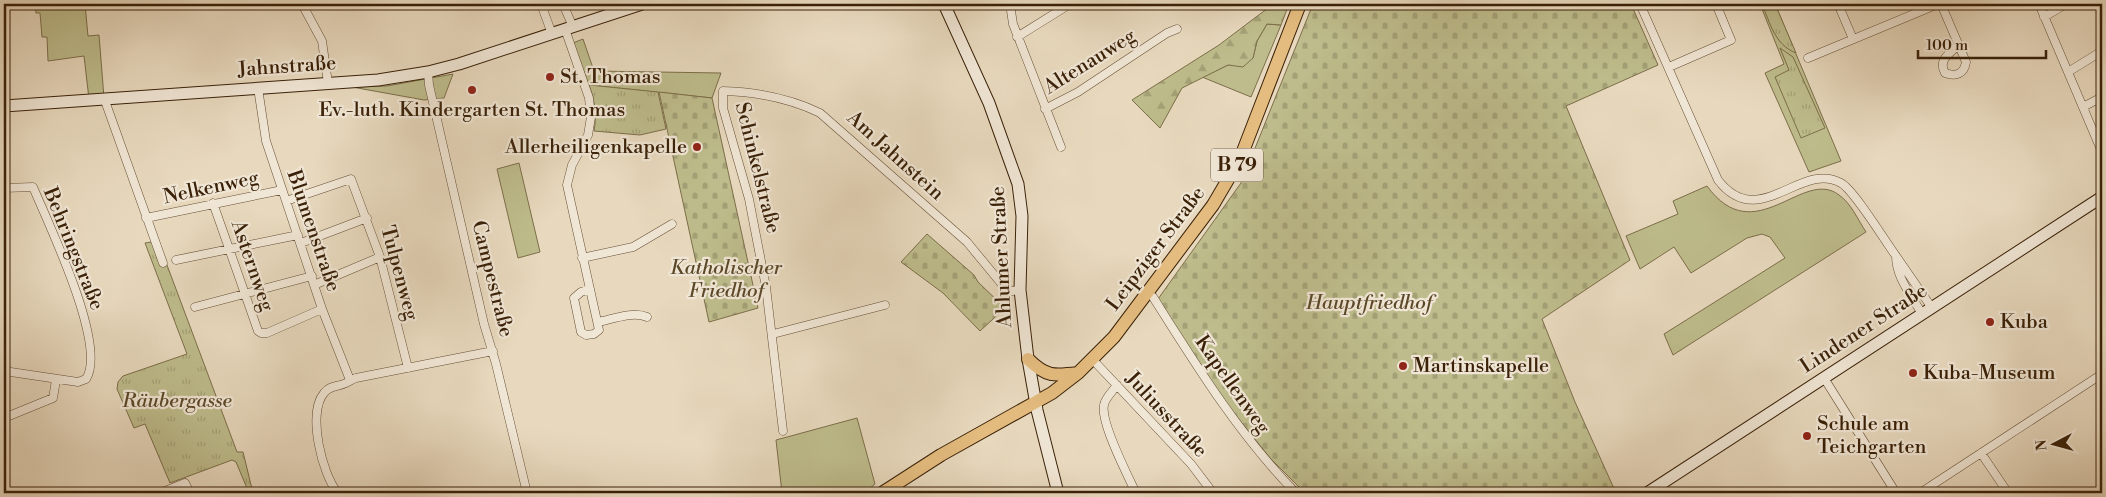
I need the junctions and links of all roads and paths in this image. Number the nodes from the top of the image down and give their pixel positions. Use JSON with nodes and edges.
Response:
{"nodes":[{"id":1,"x":302,"y":4,"type":"edge"},
{"id":2,"x":541,"y":4,"type":"edge"},
{"id":3,"x":563,"y":4,"type":"edge"},
{"id":4,"x":642,"y":4,"type":"edge"},
{"id":5,"x":944,"y":4,"type":"edge"},
{"id":6,"x":1010,"y":4,"type":"edge"},
{"id":7,"x":1070,"y":4,"type":"edge"},
{"id":8,"x":1300,"y":4,"type":"edge"},
{"id":9,"x":1640,"y":4,"type":"edge"},
{"id":10,"x":1716,"y":4,"type":"edge"},
{"id":11,"x":1838,"y":4,"type":"edge"},
{"id":12,"x":1940,"y":4,"type":"edge"},
{"id":13,"x":2039,"y":4,"type":"edge"},
{"id":14,"x":2066,"y":4,"type":"edge"},
{"id":15,"x":2044,"y":17,"type":"junction"},
{"id":16,"x":569,"y":28,"type":"junction"},
{"id":17,"x":1178,"y":29,"type":"dead end"},
{"id":18,"x":552,"y":34,"type":"junction"},
{"id":19,"x":1017,"y":37,"type":"junction"},
{"id":20,"x":1853,"y":39,"type":"junction"},
{"id":21,"x":1958,"y":46,"type":"dead end"},
{"id":22,"x":2102,"y":50,"type":"edge"},
{"id":23,"x":1808,"y":58,"type":"dead end"},
{"id":24,"x":1669,"y":67,"type":"junction"},
{"id":25,"x":428,"y":72,"type":"junction"},
{"id":26,"x":2068,"y":72,"type":"junction"},
{"id":27,"x":328,"y":83,"type":"junction"},
{"id":28,"x":258,"y":88,"type":"junction"},
{"id":29,"x":722,"y":91,"type":"joint"},
{"id":30,"x":2102,"y":97,"type":"edge"},
{"id":31,"x":104,"y":98,"type":"junction"},
{"id":32,"x":4,"y":106,"type":"edge"},
{"id":33,"x":2082,"y":107,"type":"junction"},
{"id":34,"x":1045,"y":109,"type":"junction"},
{"id":35,"x":1061,"y":147,"type":"dead end"},
{"id":36,"x":2102,"y":152,"type":"edge"},
{"id":37,"x":4,"y":188,"type":"edge"},
{"id":38,"x":356,"y":188,"type":"joint"},
{"id":39,"x":282,"y":190,"type":"junction"},
{"id":40,"x":2102,"y":197,"type":"edge"},
{"id":41,"x":286,"y":201,"type":"junction"},
{"id":42,"x":213,"y":203,"type":"junction"},
{"id":43,"x":146,"y":218,"type":"junction"},
{"id":44,"x":367,"y":218,"type":"junction"},
{"id":45,"x":672,"y":224,"type":"dead end"},
{"id":46,"x":298,"y":234,"type":"junction"},
{"id":47,"x":301,"y":243,"type":"junction"},
{"id":48,"x":229,"y":250,"type":"junction"},
{"id":49,"x":380,"y":256,"type":"junction"},
{"id":50,"x":582,"y":258,"type":"junction"},
{"id":51,"x":176,"y":260,"type":"dead end"},
{"id":52,"x":162,"y":263,"type":"dead end"},
{"id":53,"x":313,"y":281,"type":"junction"},
{"id":54,"x":590,"y":289,"type":"junction"},
{"id":55,"x":1020,"y":290,"type":"junction"},
{"id":56,"x":1147,"y":293,"type":"junction"},
{"id":57,"x":244,"y":294,"type":"junction"},
{"id":58,"x":885,"y":305,"type":"dead end"},
{"id":59,"x":195,"y":307,"type":"dead end"},
{"id":60,"x":322,"y":310,"type":"junction"},
{"id":61,"x":1927,"y":311,"type":"junction"},
{"id":62,"x":647,"y":318,"type":"dead end"},
{"id":63,"x":598,"y":322,"type":"junction"},
{"id":64,"x":773,"y":334,"type":"junction"},
{"id":65,"x":493,"y":352,"type":"junction"},
{"id":66,"x":1028,"y":359,"type":"junction"},
{"id":67,"x":1093,"y":360,"type":"junction"},
{"id":68,"x":408,"y":368,"type":"junction"},
{"id":69,"x":4,"y":371,"type":"edge"},
{"id":70,"x":1078,"y":373,"type":"junction"},
{"id":71,"x":2102,"y":374,"type":"edge"},
{"id":72,"x":1824,"y":378,"type":"junction"},
{"id":73,"x":56,"y":380,"type":"junction"},
{"id":74,"x":350,"y":380,"type":"junction"},
{"id":75,"x":1117,"y":385,"type":"junction"},
{"id":76,"x":1035,"y":403,"type":"junction"},
{"id":77,"x":4,"y":418,"type":"edge"},
{"id":78,"x":782,"y":431,"type":"dead end"},
{"id":79,"x":1981,"y":453,"type":"junction"},
{"id":80,"x":160,"y":493,"type":"edge"},
{"id":81,"x":190,"y":493,"type":"edge"},
{"id":82,"x":338,"y":493,"type":"edge"},
{"id":83,"x":526,"y":493,"type":"edge"},
{"id":84,"x":882,"y":493,"type":"edge"},
{"id":85,"x":1058,"y":493,"type":"edge"},
{"id":86,"x":1136,"y":493,"type":"edge"},
{"id":87,"x":1213,"y":493,"type":"edge"},
{"id":88,"x":1296,"y":493,"type":"edge"},
{"id":89,"x":1647,"y":493,"type":"edge"},
{"id":90,"x":1896,"y":493,"type":"edge"},
{"id":91,"x":1920,"y":493,"type":"edge"},
{"id":92,"x":2008,"y":493,"type":"edge"}],
"edges":[{"from":1,"to":27,"type":"street"},
{"from":2,"to":18,"type":"street"},
{"from":3,"to":16,"type":"street"},
{"from":4,"to":16,"type":"main road","name":"Jahnstraße"},
{"from":5,"to":55,"type":"main road","name":"Ahlumer Straße"},
{"from":6,"to":19,"type":"street"},
{"from":7,"to":19,"type":"street"},
{"from":8,"to":56,"type":"main road","name":"Leipziger Straße","number":"B 79"},
{"from":9,"to":24,"type":"street"},
{"from":10,"to":24,"type":"street"},
{"from":11,"to":20,"type":"street"},
{"from":12,"to":20,"type":"street"},
{"from":12,"to":21,"type":"street"},
{"from":13,"to":15,"type":"street"},
{"from":14,"to":15,"type":"street"},
{"from":15,"to":26,"type":"street"},
{"from":16,"to":18,"type":"main road","name":"Jahnstraße"},
{"from":16,"to":50,"type":"street"},
{"from":17,"to":34,"type":"street","name":"Altenauweg"},
{"from":18,"to":25,"type":"main road","name":"Jahnstraße"},
{"from":19,"to":34,"type":"street"},
{"from":20,"to":23,"type":"street"},
{"from":22,"to":26,"type":"street"},
{"from":24,"to":61,"type":"street"},
{"from":25,"to":27,"type":"main road","name":"Jahnstraße"},
{"from":25,"to":65,"type":"street","name":"Campestraße"},
{"from":26,"to":33,"type":"street"},
{"from":27,"to":28,"type":"main road","name":"Jahnstraße"},
{"from":28,"to":31,"type":"main road","name":"Jahnstraße"},
{"from":28,"to":39,"type":"street","name":"Blumenstraße"},
{"from":29,"to":55,"type":"street","name":"Am Jahnstein"},
{"from":29,"to":64,"type":"street","name":"Schinkelstraße"},
{"from":30,"to":33,"type":"street"},
{"from":31,"to":32,"type":"main road","name":"Jahnstraße"},
{"from":31,"to":43,"type":"street"},
{"from":33,"to":36,"type":"street"},
{"from":34,"to":35,"type":"street"},
{"from":37,"to":73,"type":"street","name":"Behringstraße"},
{"from":38,"to":41,"type":"street","name":"Nelkenweg"},
{"from":38,"to":44,"type":"street","name":"Tulpenweg"},
{"from":39,"to":41,"type":"street","name":"Blumenstraße"},
{"from":39,"to":42,"type":"street","name":"Nelkenweg"},
{"from":40,"to":61,"type":"main road","name":"Lindener Straße"},
{"from":41,"to":46,"type":"street","name":"Blumenstraße"},
{"from":42,"to":43,"type":"street","name":"Nelkenweg"},
{"from":42,"to":48,"type":"street","name":"Asternweg"},
{"from":43,"to":52,"type":"street"},
{"from":44,"to":47,"type":"street"},
{"from":44,"to":49,"type":"street","name":"Tulpenweg"},
{"from":45,"to":50,"type":"street"},
{"from":46,"to":47,"type":"street","name":"Blumenstraße"},
{"from":46,"to":48,"type":"street"},
{"from":47,"to":53,"type":"street","name":"Blumenstraße"},
{"from":48,"to":51,"type":"street"},
{"from":48,"to":57,"type":"street","name":"Asternweg"},
{"from":49,"to":53,"type":"street"},
{"from":49,"to":68,"type":"street","name":"Tulpenweg"},
{"from":50,"to":54,"type":"street"},
{"from":53,"to":57,"type":"street"},
{"from":53,"to":60,"type":"street","name":"Blumenstraße"},
{"from":54,"to":63,"type":"street"},
{"from":54,"to":63,"type":"street"},
{"from":55,"to":66,"type":"main road","name":"Ahlumer Straße"},
{"from":56,"to":67,"type":"main road","name":"Leipziger Straße","number":"B 79"},
{"from":56,"to":88,"type":"street","name":"Kapellenweg"},
{"from":57,"to":59,"type":"street"},
{"from":57,"to":60,"type":"street","name":"Asternweg"},
{"from":58,"to":64,"type":"street"},
{"from":60,"to":74,"type":"street","name":"Blumenstraße"},
{"from":61,"to":72,"type":"main road","name":"Lindener Straße"},
{"from":62,"to":63,"type":"street"},
{"from":64,"to":78,"type":"street","name":"Schinkelstraße"},
{"from":65,"to":68,"type":"street"},
{"from":65,"to":83,"type":"street","name":"Campestraße"},
{"from":66,"to":70,"type":"main road"},
{"from":66,"to":76,"type":"main road","name":"Ahlumer Straße"},
{"from":67,"to":70,"type":"main road","name":"Leipziger Straße","number":"B 79"},
{"from":67,"to":75,"type":"street","name":"Juliusstraße"},
{"from":68,"to":74,"type":"street"},
{"from":69,"to":73,"type":"street"},
{"from":70,"to":76,"type":"main road","name":"Leipziger Straße","number":"B 79"},
{"from":71,"to":79,"type":"street"},
{"from":72,"to":89,"type":"main road","name":"Lindener Straße"},
{"from":72,"to":90,"type":"street"},
{"from":73,"to":77,"type":"street"},
{"from":74,"to":82,"type":"street"},
{"from":75,"to":86,"type":"street"},
{"from":75,"to":87,"type":"street","name":"Juliusstraße"},
{"from":76,"to":84,"type":"main road","number":"B 79"},
{"from":76,"to":85,"type":"main road","name":"Ahlumer Straße"},
{"from":79,"to":91,"type":"street"},
{"from":79,"to":92,"type":"street"},
{"from":80,"to":81,"type":"street"}]}
